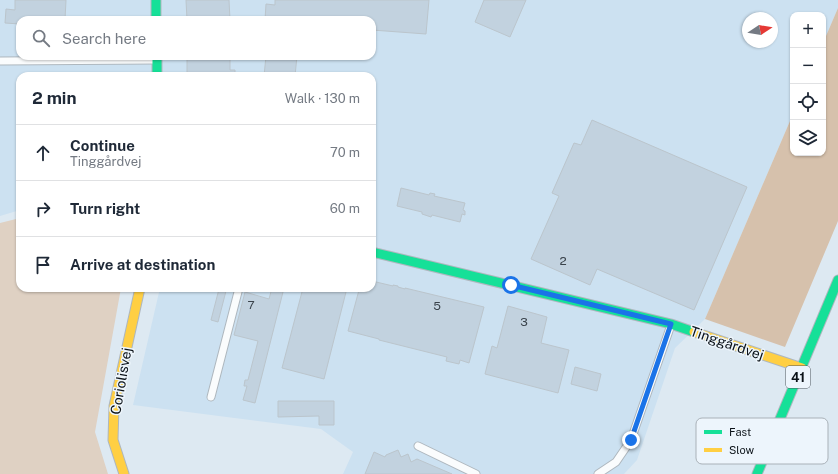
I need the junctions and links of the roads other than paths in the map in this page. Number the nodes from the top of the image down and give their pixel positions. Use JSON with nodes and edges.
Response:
{"nodes":[{"id":1,"x":156,"y":0,"type":"edge"},
{"id":2,"x":156,"y":16,"type":"edge"},
{"id":3,"x":52,"y":60,"type":"edge"},
{"id":4,"x":157,"y":60,"type":"edge"},
{"id":5,"x":0,"y":61,"type":"edge"},
{"id":6,"x":157,"y":72,"type":"edge"},
{"id":7,"x":376,"y":253,"type":"edge"},
{"id":8,"x":838,"y":280,"type":"edge"},
{"id":9,"x":139,"y":292,"type":"edge"},
{"id":10,"x":238,"y":292,"type":"edge"},
{"id":11,"x":671,"y":324,"type":"junction"},
{"id":12,"x":802,"y":368,"type":"junction"},
{"id":13,"x":211,"y":397,"type":"dead end"},
{"id":14,"x":781,"y":418,"type":"edge"},
{"id":15,"x":418,"y":446,"type":"dead end"},
{"id":16,"x":761,"y":464,"type":"edge"},
{"id":17,"x":124,"y":474,"type":"edge"},
{"id":18,"x":476,"y":474,"type":"edge"},
{"id":19,"x":598,"y":474,"type":"edge"},
{"id":20,"x":757,"y":474,"type":"edge"}],
"edges":[{"from":1,"to":2,"type":"street"},
{"from":3,"to":5,"type":"lane"},
{"from":4,"to":6,"type":"street"},
{"from":7,"to":11,"type":"street","name":"Tinggårdvej"},
{"from":8,"to":12,"type":"street","number":"41"},
{"from":9,"to":17,"type":"street","name":"Coriolisvej"},
{"from":10,"to":13,"type":"lane"},
{"from":11,"to":12,"type":"street","name":"Tinggårdvej"},
{"from":11,"to":19,"type":"lane"},
{"from":12,"to":14,"type":"street","number":"41"},
{"from":15,"to":18,"type":"lane"},
{"from":16,"to":20,"type":"street","number":"41"}]}
